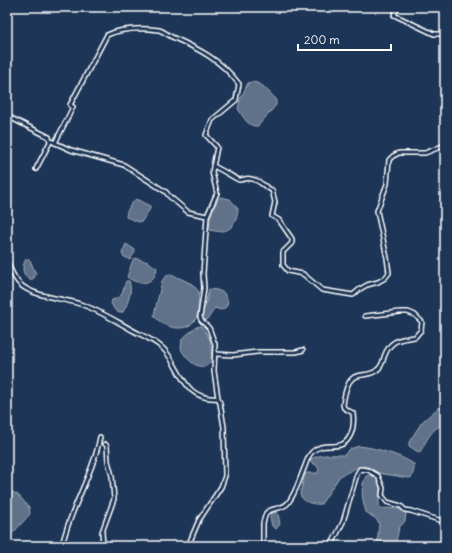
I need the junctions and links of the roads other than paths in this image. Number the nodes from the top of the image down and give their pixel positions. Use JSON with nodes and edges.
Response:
{"nodes":[{"id":1,"x":398,"y":7,"type":"edge"},
{"id":2,"x":445,"y":34,"type":"edge"},
{"id":3,"x":7,"y":116,"type":"edge"},
{"id":4,"x":51,"y":141,"type":"junction"},
{"id":5,"x":55,"y":143,"type":"junction"},
{"id":6,"x":445,"y":144,"type":"edge"},
{"id":7,"x":213,"y":166,"type":"junction"},
{"id":8,"x":36,"y":169,"type":"dead end"},
{"id":9,"x":207,"y":216,"type":"junction"},
{"id":10,"x":7,"y":260,"type":"edge"},
{"id":11,"x":365,"y":316,"type":"dead end"},
{"id":12,"x":303,"y":350,"type":"dead end"},
{"id":13,"x":215,"y":354,"type":"junction"},
{"id":14,"x":218,"y":398,"type":"junction"},
{"id":15,"x":100,"y":437,"type":"dead end"},
{"id":16,"x":105,"y":444,"type":"dead end"},
{"id":17,"x":445,"y":522,"type":"edge"},
{"id":18,"x":62,"y":546,"type":"edge"},
{"id":19,"x":103,"y":546,"type":"edge"},
{"id":20,"x":188,"y":546,"type":"edge"},
{"id":21,"x":263,"y":546,"type":"edge"},
{"id":22,"x":331,"y":546,"type":"edge"}],
"edges":[{"from":1,"to":2,"type":"street"},
{"from":3,"to":4,"type":"street"},
{"from":4,"to":5,"type":"street"},
{"from":4,"to":8,"type":"street"},
{"from":5,"to":7,"type":"street"},
{"from":5,"to":9,"type":"street"},
{"from":6,"to":7,"type":"street"},
{"from":7,"to":9,"type":"street"},
{"from":9,"to":13,"type":"street"},
{"from":10,"to":14,"type":"street"},
{"from":11,"to":21,"type":"street"},
{"from":12,"to":13,"type":"street"},
{"from":13,"to":14,"type":"street"},
{"from":14,"to":20,"type":"street"},
{"from":15,"to":18,"type":"street"},
{"from":16,"to":19,"type":"street"},
{"from":17,"to":22,"type":"street"}]}
